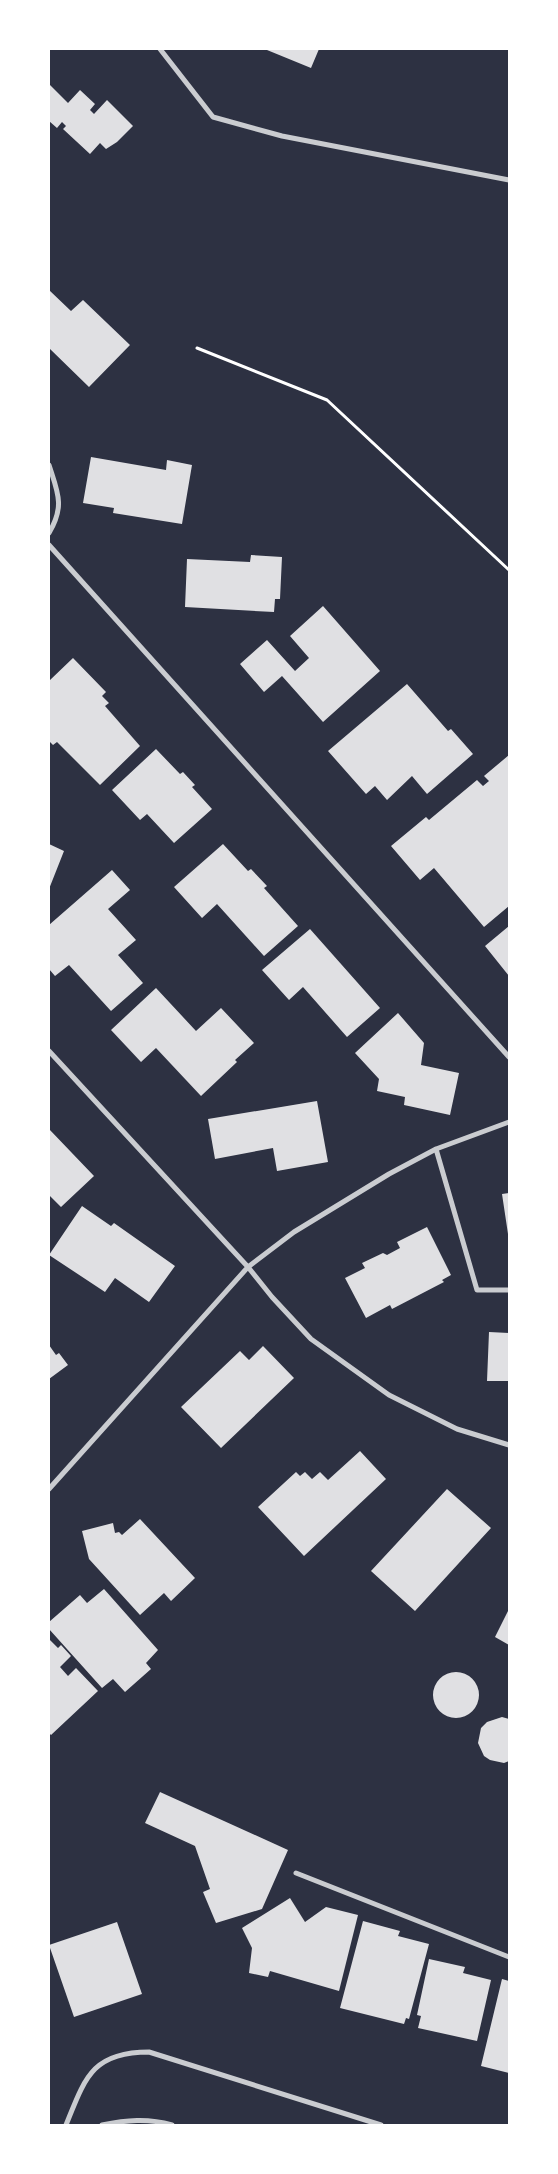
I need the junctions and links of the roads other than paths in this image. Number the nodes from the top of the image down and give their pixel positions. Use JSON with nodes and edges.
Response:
{"nodes":[{"id":1,"x":160,"y":49,"type":"edge"},
{"id":2,"x":509,"y":180,"type":"edge"},
{"id":3,"x":49,"y":465,"type":"edge"},
{"id":4,"x":49,"y":533,"type":"edge"},
{"id":5,"x":49,"y":545,"type":"edge"},
{"id":6,"x":49,"y":1051,"type":"edge"},
{"id":7,"x":509,"y":1056,"type":"edge"},
{"id":8,"x":509,"y":1122,"type":"edge"},
{"id":9,"x":436,"y":1149,"type":"junction"},
{"id":10,"x":248,"y":1267,"type":"junction"},
{"id":11,"x":509,"y":1290,"type":"edge"},
{"id":12,"x":509,"y":1445,"type":"edge"},
{"id":13,"x":49,"y":1489,"type":"edge"},
{"id":14,"x":296,"y":1873,"type":"dead end"},
{"id":15,"x":509,"y":1957,"type":"edge"},
{"id":16,"x":66,"y":2125,"type":"edge"},
{"id":17,"x":102,"y":2125,"type":"edge"},
{"id":18,"x":172,"y":2125,"type":"edge"},
{"id":19,"x":380,"y":2125,"type":"edge"}],
"edges":[{"from":1,"to":2,"type":"street"},
{"from":3,"to":4,"type":"street"},
{"from":5,"to":7,"type":"street"},
{"from":6,"to":10,"type":"street"},
{"from":8,"to":9,"type":"street"},
{"from":9,"to":10,"type":"street"},
{"from":9,"to":11,"type":"street"},
{"from":10,"to":12,"type":"street"},
{"from":10,"to":13,"type":"street"},
{"from":14,"to":15,"type":"street"},
{"from":16,"to":19,"type":"street"},
{"from":17,"to":18,"type":"street"}]}
